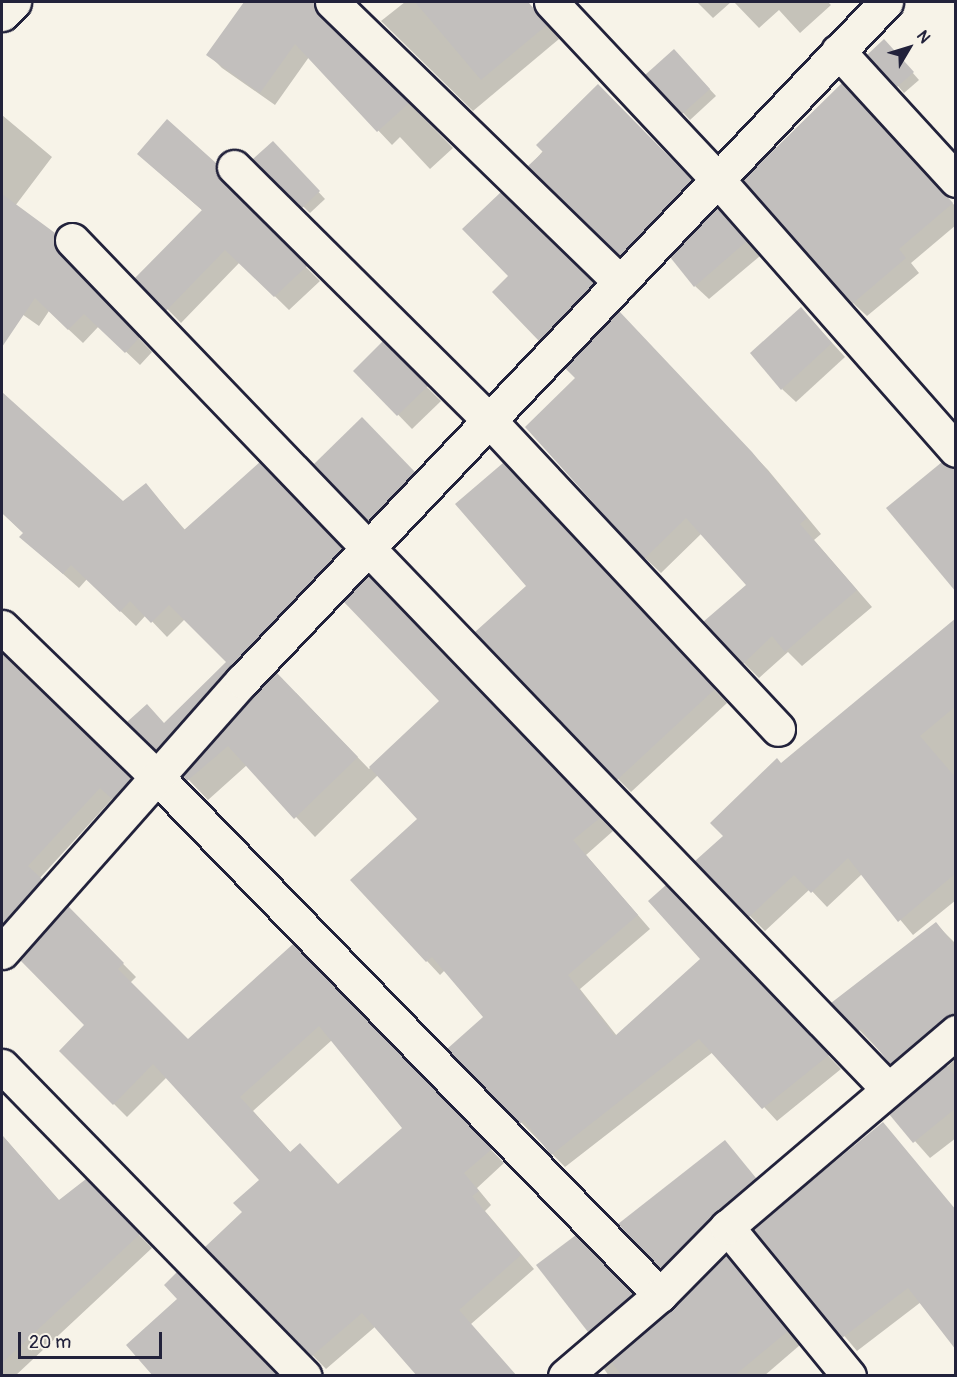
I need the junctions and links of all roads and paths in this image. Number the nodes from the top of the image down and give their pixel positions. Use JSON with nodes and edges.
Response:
{"nodes":[{"id":1,"x":14,"y":2,"type":"edge"},
{"id":2,"x":332,"y":2,"type":"edge"},
{"id":3,"x":551,"y":2,"type":"edge"},
{"id":4,"x":886,"y":2,"type":"edge"},
{"id":5,"x":2,"y":14,"type":"edge"},
{"id":6,"x":838,"y":51,"type":"junction"},
{"id":7,"x":234,"y":167,"type":"dead end"},
{"id":8,"x":717,"y":179,"type":"junction"},
{"id":9,"x":956,"y":180,"type":"edge"},
{"id":10,"x":72,"y":240,"type":"dead end"},
{"id":11,"x":620,"y":282,"type":"junction"},
{"id":12,"x":489,"y":420,"type":"junction"},
{"id":13,"x":956,"y":450,"type":"edge"},
{"id":14,"x":365,"y":551,"type":"junction"},
{"id":15,"x":2,"y":627,"type":"edge"},
{"id":16,"x":778,"y":729,"type":"dead end"},
{"id":17,"x":158,"y":778,"type":"junction"},
{"id":18,"x":2,"y":952,"type":"edge"},
{"id":19,"x":956,"y":1032,"type":"edge"},
{"id":20,"x":2,"y":1066,"type":"edge"},
{"id":21,"x":887,"y":1088,"type":"junction"},
{"id":22,"x":727,"y":1227,"type":"junction"},
{"id":23,"x":660,"y":1295,"type":"junction"},
{"id":24,"x":305,"y":1376,"type":"edge"},
{"id":25,"x":565,"y":1376,"type":"edge"},
{"id":26,"x":849,"y":1376,"type":"edge"}],
"edges":[{"from":1,"to":5,"type":"street"},
{"from":2,"to":11,"type":"street"},
{"from":3,"to":8,"type":"street"},
{"from":4,"to":6,"type":"street"},
{"from":6,"to":8,"type":"street"},
{"from":6,"to":9,"type":"street"},
{"from":7,"to":12,"type":"street"},
{"from":8,"to":11,"type":"street"},
{"from":8,"to":13,"type":"street"},
{"from":10,"to":14,"type":"street"},
{"from":11,"to":12,"type":"street"},
{"from":12,"to":14,"type":"street"},
{"from":12,"to":16,"type":"street"},
{"from":14,"to":17,"type":"street"},
{"from":14,"to":21,"type":"street"},
{"from":15,"to":17,"type":"street"},
{"from":17,"to":18,"type":"street"},
{"from":17,"to":23,"type":"street"},
{"from":19,"to":21,"type":"street"},
{"from":20,"to":24,"type":"street"},
{"from":21,"to":22,"type":"street"},
{"from":22,"to":23,"type":"street"},
{"from":22,"to":26,"type":"street"},
{"from":23,"to":25,"type":"street"}]}
